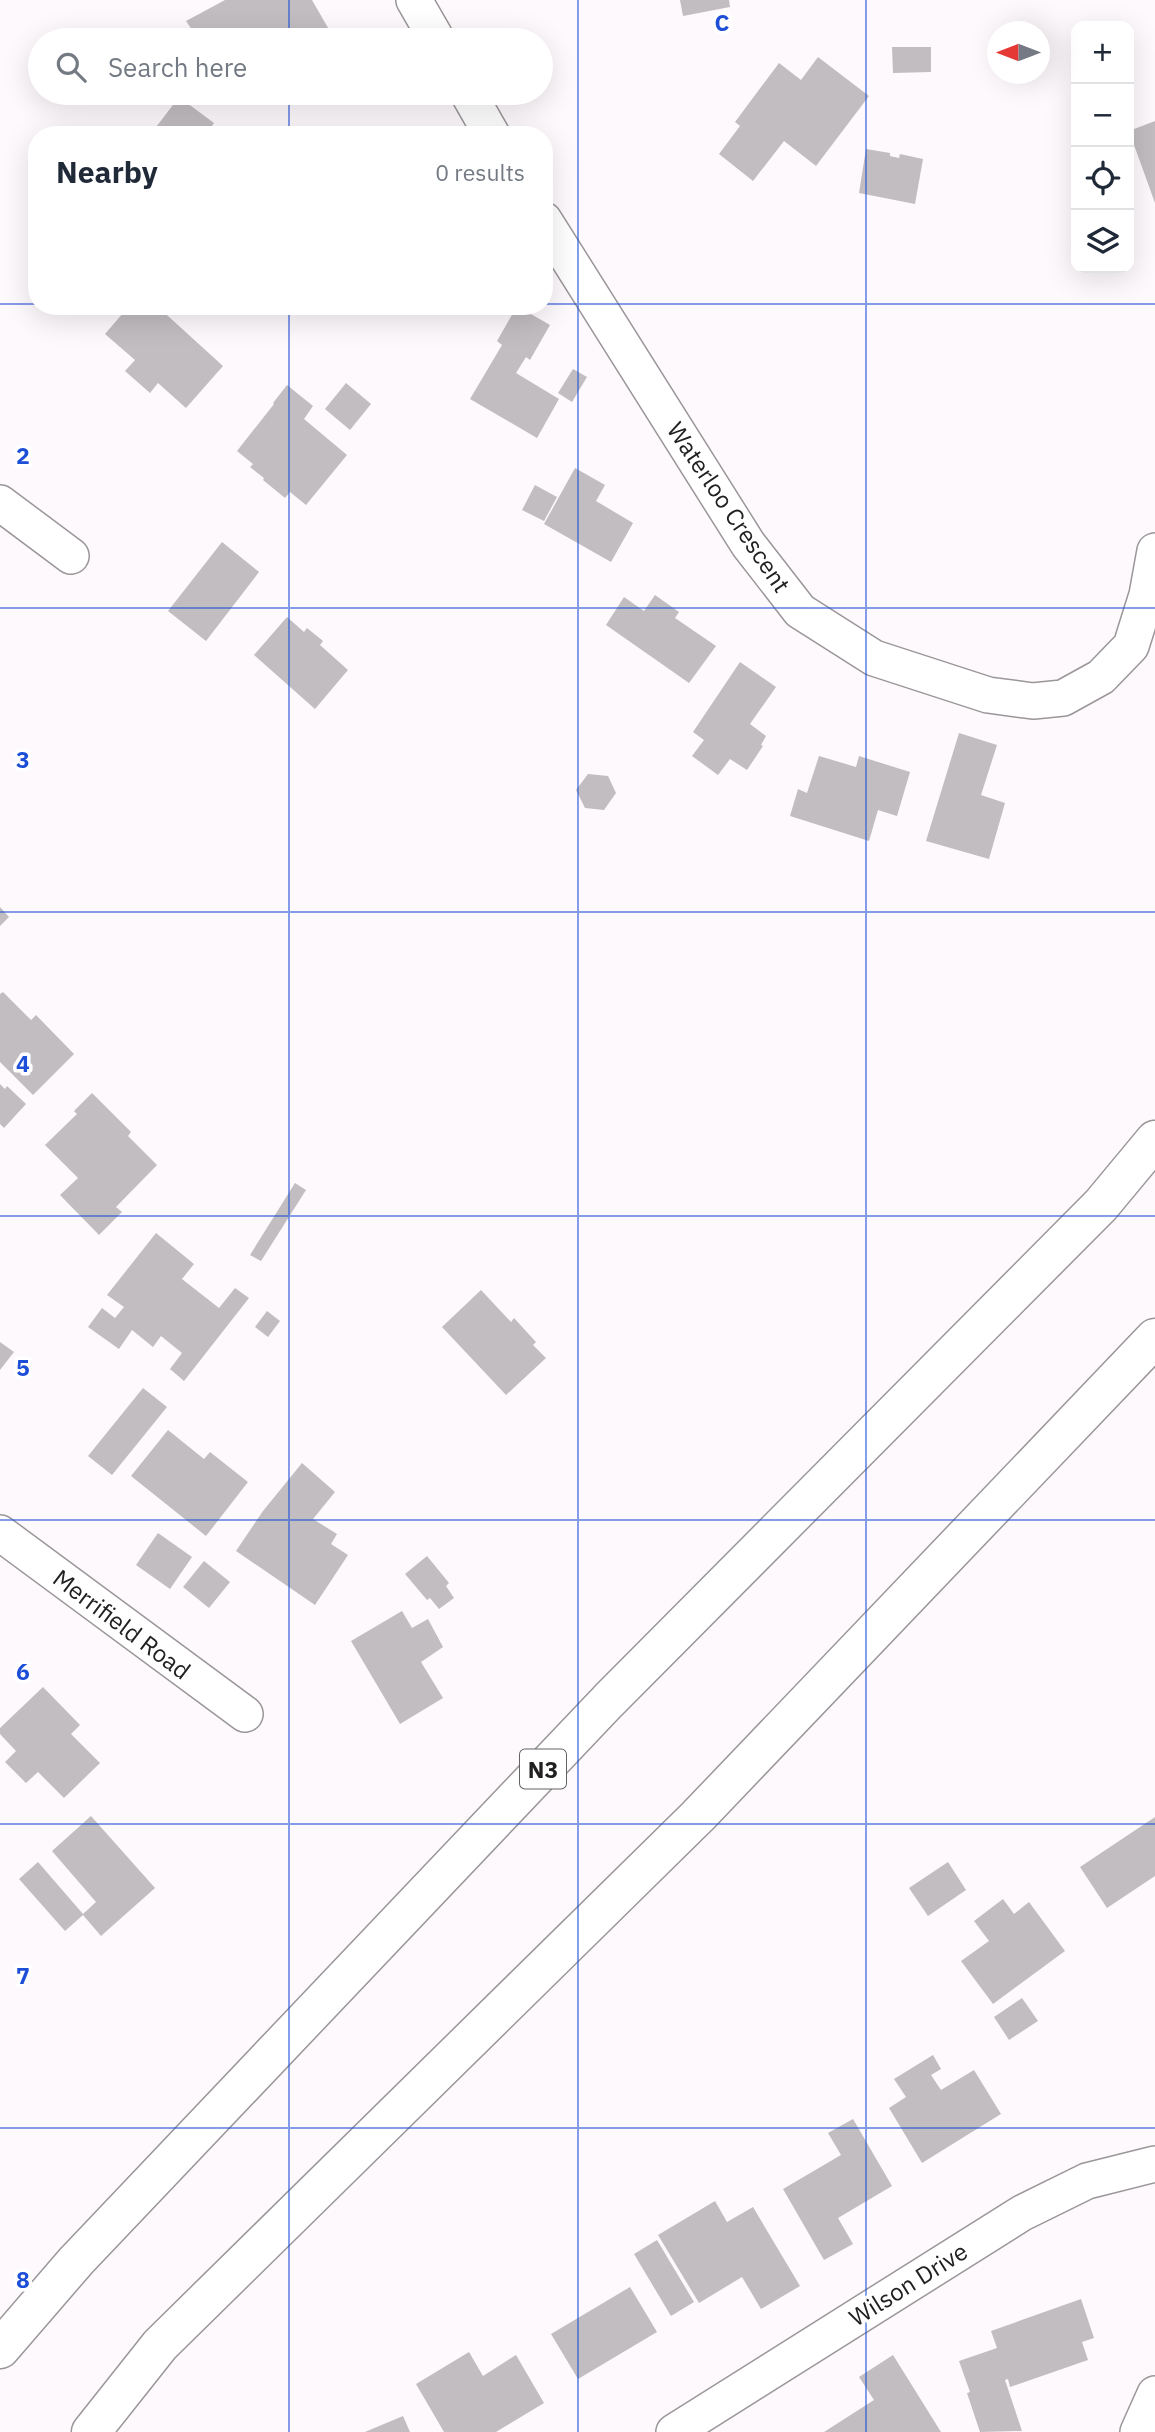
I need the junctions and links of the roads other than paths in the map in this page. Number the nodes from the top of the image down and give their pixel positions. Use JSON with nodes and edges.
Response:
{"nodes":[{"id":1,"x":414,"y":0,"type":"edge"},
{"id":2,"x":430,"y":28,"type":"edge"},
{"id":3,"x":475,"y":105,"type":"edge"},
{"id":4,"x":487,"y":126,"type":"edge"},
{"id":5,"x":553,"y":234,"type":"edge"},
{"id":6,"x":0,"y":503,"type":"edge"},
{"id":7,"x":1155,"y":551,"type":"edge"},
{"id":8,"x":71,"y":556,"type":"dead end"},
{"id":9,"x":1155,"y":1140,"type":"edge"},
{"id":10,"x":1155,"y":1338,"type":"edge"},
{"id":11,"x":0,"y":1533,"type":"edge"},
{"id":12,"x":245,"y":1714,"type":"dead end"},
{"id":13,"x":1155,"y":2164,"type":"edge"},
{"id":14,"x":0,"y":2348,"type":"edge"},
{"id":15,"x":1155,"y":2394,"type":"edge"},
{"id":16,"x":91,"y":2432,"type":"edge"},
{"id":17,"x":674,"y":2432,"type":"edge"},
{"id":18,"x":1138,"y":2432,"type":"edge"}],
"edges":[{"from":1,"to":2,"type":"street"},
{"from":3,"to":4,"type":"street"},
{"from":5,"to":7,"type":"street","name":"Waterloo Crescent"},
{"from":6,"to":8,"type":"street"},
{"from":9,"to":14,"type":"highway","number":"N3"},
{"from":10,"to":16,"type":"highway"},
{"from":11,"to":12,"type":"street","name":"Merrifield Road"},
{"from":13,"to":17,"type":"street","name":"Wilson Drive"},
{"from":15,"to":18,"type":"street"}]}
